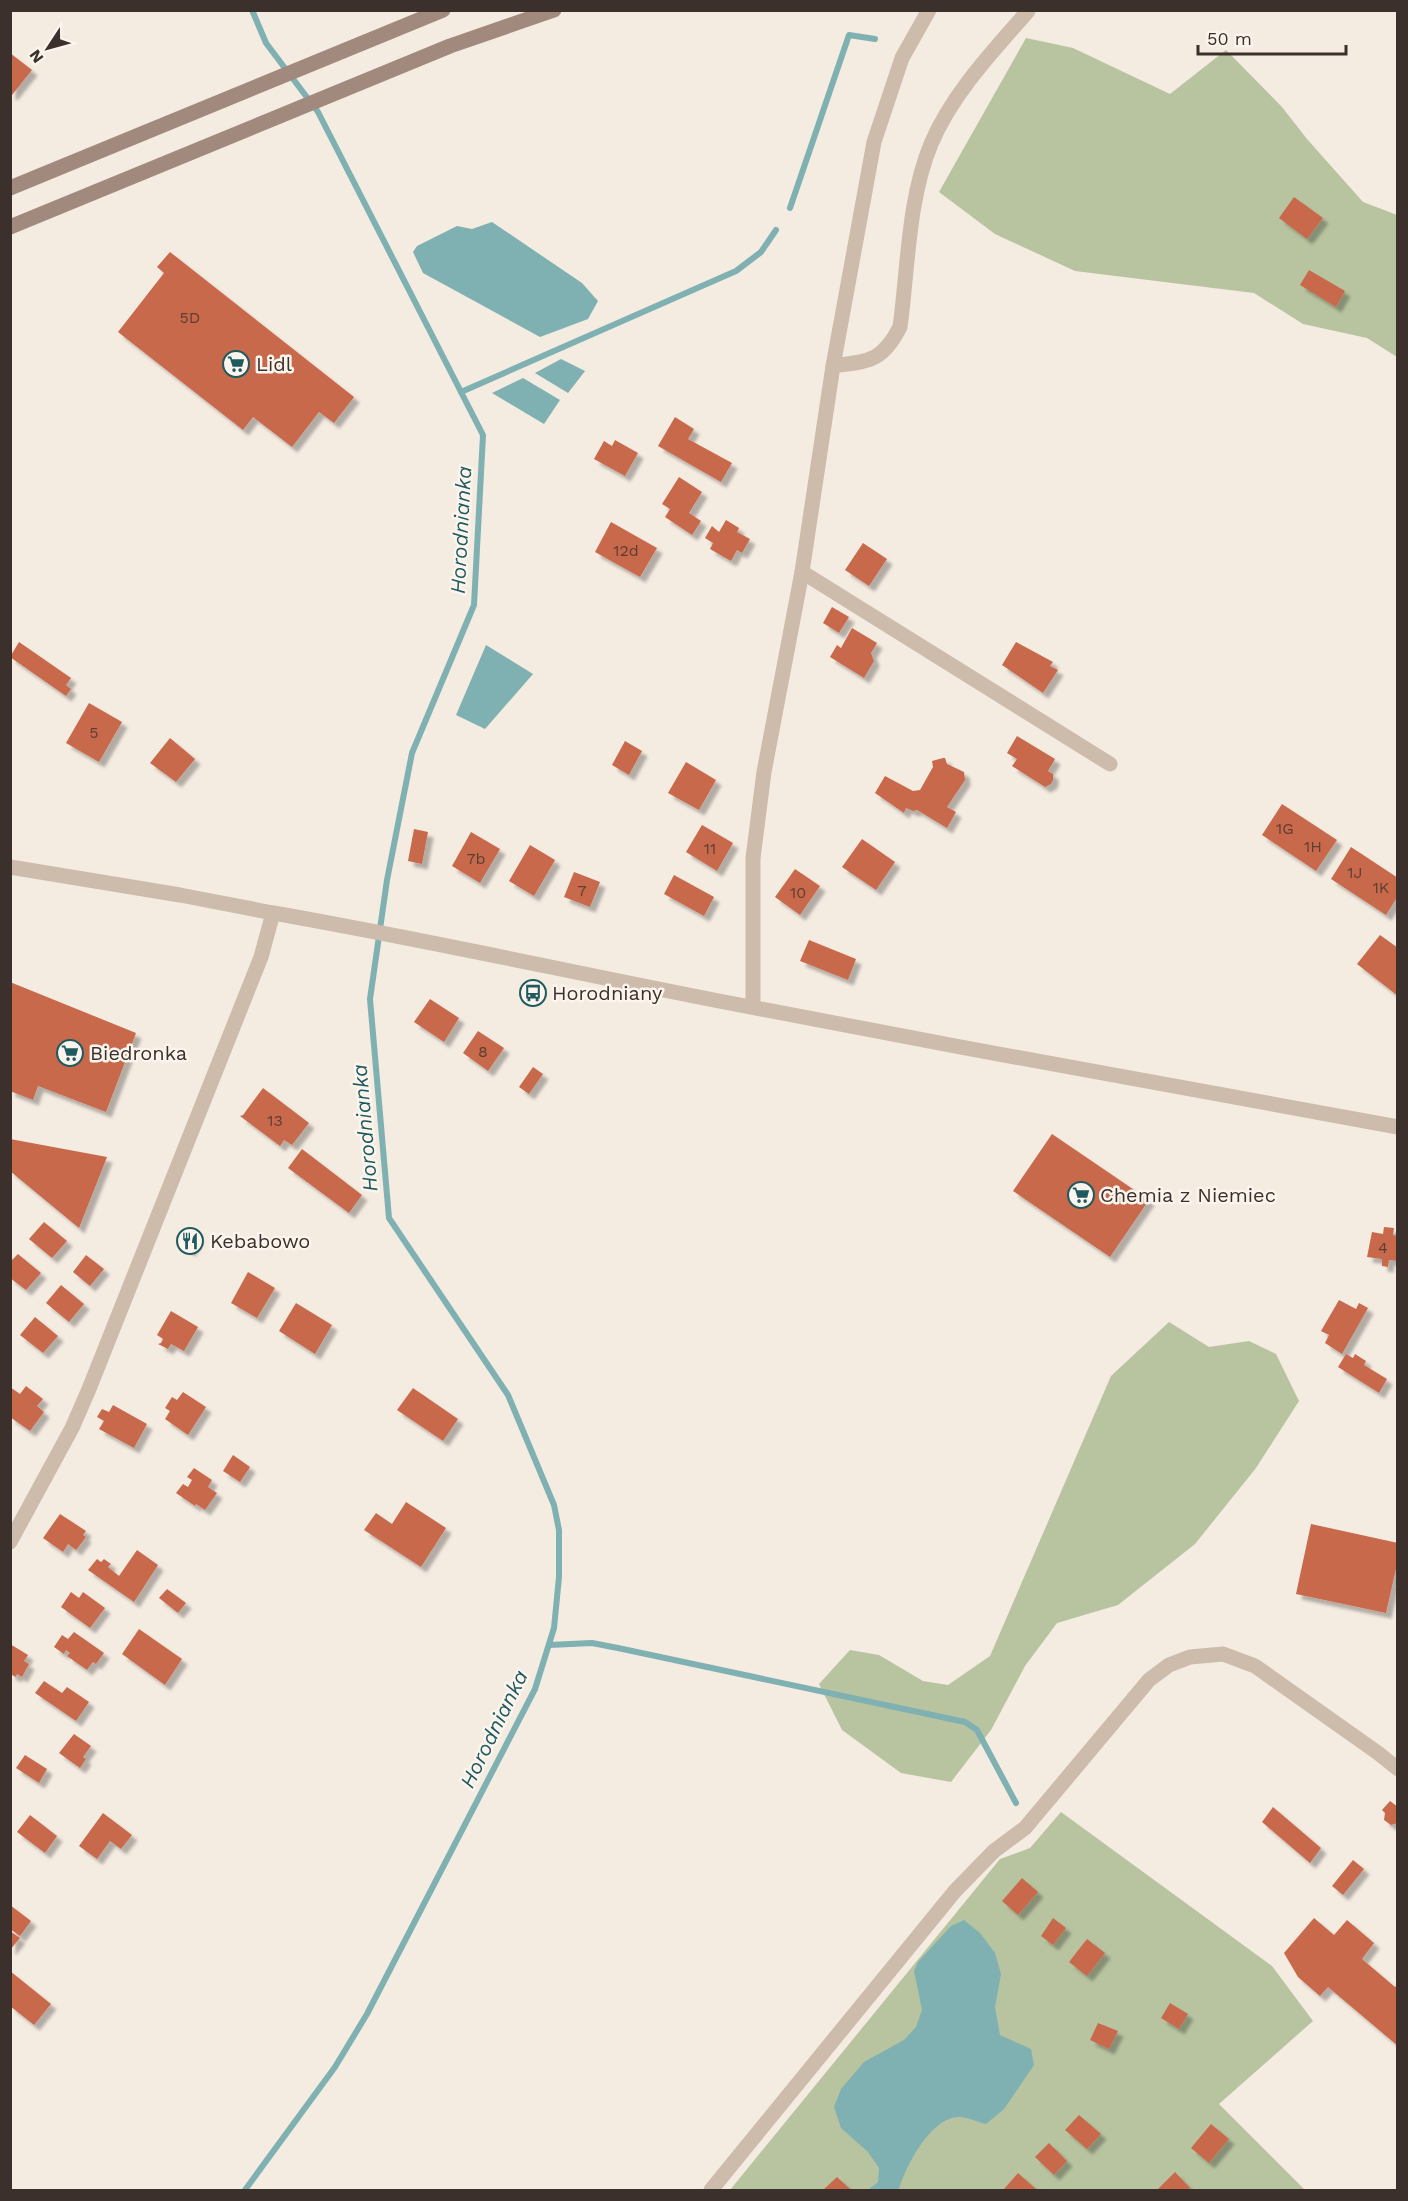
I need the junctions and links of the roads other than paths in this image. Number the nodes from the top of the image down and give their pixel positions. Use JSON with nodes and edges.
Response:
{"nodes":[{"id":1,"x":443,"y":10,"type":"edge"},
{"id":2,"x":554,"y":10,"type":"edge"},
{"id":3,"x":929,"y":11,"type":"edge"},
{"id":4,"x":1028,"y":11,"type":"edge"},
{"id":5,"x":10,"y":188,"type":"edge"},
{"id":6,"x":10,"y":227,"type":"edge"},
{"id":7,"x":833,"y":366,"type":"junction"},
{"id":8,"x":802,"y":572,"type":"junction"},
{"id":9,"x":1110,"y":764,"type":"dead end"},
{"id":10,"x":10,"y":867,"type":"edge"},
{"id":11,"x":273,"y":913,"type":"junction"},
{"id":12,"x":753,"y":1007,"type":"junction"},
{"id":13,"x":1398,"y":1128,"type":"edge"},
{"id":14,"x":10,"y":1542,"type":"edge"},
{"id":15,"x":1398,"y":1769,"type":"edge"},
{"id":16,"x":711,"y":2190,"type":"edge"}],
"edges":[{"from":1,"to":5,"type":"main road"},
{"from":2,"to":6,"type":"main road"},
{"from":3,"to":7,"type":"street"},
{"from":4,"to":7,"type":"street"},
{"from":7,"to":8,"type":"street"},
{"from":8,"to":9,"type":"street"},
{"from":8,"to":12,"type":"street"},
{"from":10,"to":11,"type":"street"},
{"from":11,"to":12,"type":"street"},
{"from":11,"to":14,"type":"street"},
{"from":12,"to":13,"type":"street"},
{"from":15,"to":16,"type":"street"}]}
